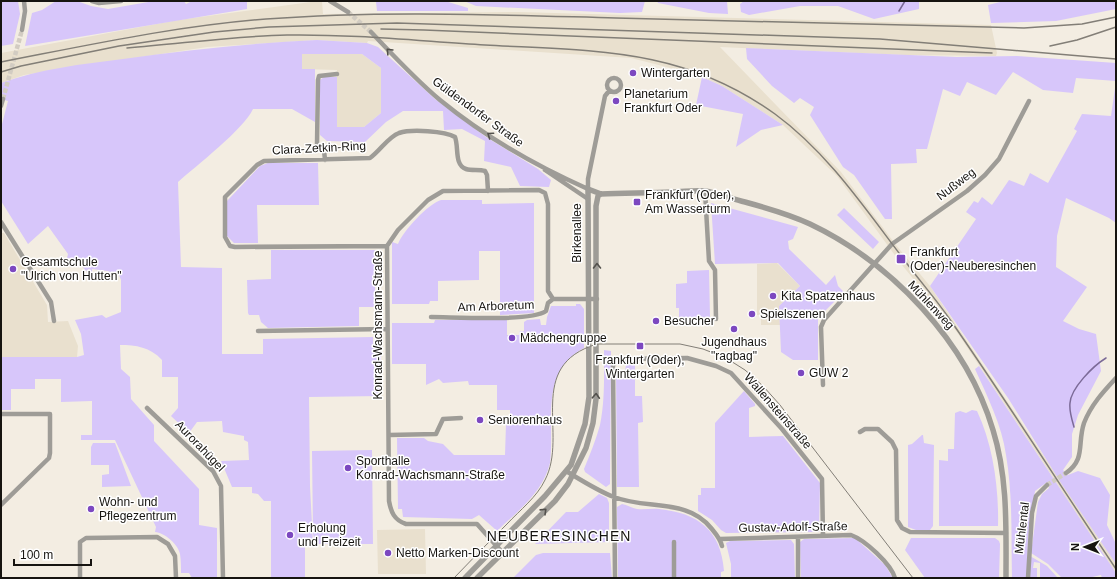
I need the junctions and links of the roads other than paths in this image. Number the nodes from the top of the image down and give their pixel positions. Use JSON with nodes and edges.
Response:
{"nodes":[{"id":1,"x":24,"y":1,"type":"edge"},
{"id":2,"x":92,"y":1,"type":"edge"},
{"id":3,"x":121,"y":1,"type":"edge"},
{"id":4,"x":330,"y":1,"type":"edge"},
{"id":5,"x":348,"y":12,"type":"tunnel mouth"},
{"id":6,"x":22,"y":30,"type":"tunnel mouth"},
{"id":7,"x":371,"y":32,"type":"tunnel mouth"},
{"id":8,"x":337,"y":74,"type":"dead end"},
{"id":9,"x":609,"y":91,"type":"dead end"},
{"id":10,"x":3,"y":99,"type":"dead end"},
{"id":11,"x":1029,"y":101,"type":"dead end"},
{"id":12,"x":1,"y":106,"type":"edge"},
{"id":13,"x":523,"y":156,"type":"junction"},
{"id":14,"x":325,"y":160,"type":"junction"},
{"id":15,"x":588,"y":189,"type":"junction"},
{"id":16,"x":488,"y":191,"type":"junction"},
{"id":17,"x":705,"y":191,"type":"junction"},
{"id":18,"x":601,"y":194,"type":"junction"},
{"id":19,"x":588,"y":199,"type":"junction"},
{"id":20,"x":1,"y":222,"type":"edge"},
{"id":21,"x":387,"y":246,"type":"junction"},
{"id":22,"x":873,"y":264,"type":"junction"},
{"id":23,"x":553,"y":298,"type":"junction"},
{"id":24,"x":588,"y":299,"type":"junction"},
{"id":25,"x":597,"y":299,"type":"junction"},
{"id":26,"x":431,"y":317,"type":"dead end"},
{"id":27,"x":716,"y":319,"type":"dead end"},
{"id":28,"x":54,"y":321,"type":"dead end"},
{"id":29,"x":387,"y":329,"type":"junction"},
{"id":30,"x":258,"y":331,"type":"dead end"},
{"id":31,"x":1116,"y":378,"type":"edge"},
{"id":32,"x":823,"y":385,"type":"dead end"},
{"id":33,"x":147,"y":408,"type":"dead end"},
{"id":34,"x":1,"y":414,"type":"edge"},
{"id":35,"x":461,"y":418,"type":"dead end"},
{"id":36,"x":860,"y":432,"type":"dead end"},
{"id":37,"x":389,"y":435,"type":"junction"},
{"id":38,"x":566,"y":471,"type":"junction"},
{"id":39,"x":1066,"y":473,"type":"tunnel mouth"},
{"id":40,"x":574,"y":475,"type":"junction"},
{"id":41,"x":1047,"y":485,"type":"tunnel mouth"},
{"id":42,"x":614,"y":497,"type":"junction"},
{"id":43,"x":1,"y":505,"type":"edge"},
{"id":44,"x":1006,"y":533,"type":"junction"},
{"id":45,"x":823,"y":536,"type":"junction"},
{"id":46,"x":798,"y":537,"type":"junction"},
{"id":47,"x":720,"y":539,"type":"junction"},
{"id":48,"x":674,"y":542,"type":"dead end"},
{"id":49,"x":497,"y":546,"type":"junction"},
{"id":50,"x":722,"y":546,"type":"dead end"},
{"id":51,"x":502,"y":552,"type":"junction"},
{"id":52,"x":177,"y":577,"type":"edge"},
{"id":53,"x":80,"y":578,"type":"edge"},
{"id":54,"x":223,"y":578,"type":"edge"},
{"id":55,"x":466,"y":578,"type":"edge"},
{"id":56,"x":477,"y":578,"type":"edge"},
{"id":57,"x":615,"y":578,"type":"edge"},
{"id":58,"x":674,"y":578,"type":"edge"},
{"id":59,"x":798,"y":578,"type":"edge"},
{"id":60,"x":895,"y":578,"type":"edge"},
{"id":61,"x":1006,"y":578,"type":"edge"},
{"id":62,"x":1028,"y":578,"type":"edge"}],
"edges":[{"from":1,"to":6,"type":"street"},
{"from":2,"to":3,"type":"street"},
{"from":4,"to":5,"type":"street"},
{"from":13,"to":7,"type":"street","name":"Güldendorfer Straße","one_way":true},
{"from":8,"to":14,"type":"street"},
{"from":9,"to":15,"type":"street"},
{"from":10,"to":12,"type":"street"},
{"from":11,"to":22,"type":"street","name":"Nußweg"},
{"from":13,"to":15,"type":"street","name":"Güldendorfer Straße"},
{"from":13,"to":19,"type":"street","name":"Güldendorfer Straße"},
{"from":14,"to":16,"type":"street","name":"Clara-Zetkin-Ring"},
{"from":14,"to":21,"type":"street","name":"Clara-Zetkin-Ring"},
{"from":15,"to":18,"type":"street","name":"Birkenallee"},
{"from":15,"to":19,"type":"street","name":"Birkenallee"},
{"from":16,"to":21,"type":"street","name":"Konrad-Wachsmann-Straße"},
{"from":16,"to":23,"type":"street","name":"Konrad-Wachsmann-Straße"},
{"from":17,"to":18,"type":"street","name":"Mühlenweg"},
{"from":17,"to":22,"type":"street","name":"Mühlenweg"},
{"from":17,"to":27,"type":"street"},
{"from":25,"to":18,"type":"street","name":"Birkenallee","one_way":true},
{"from":19,"to":24,"type":"street","name":"Birkenallee"},
{"from":20,"to":28,"type":"street"},
{"from":21,"to":29,"type":"street","name":"Konrad-Wachsmann-Straße"},
{"from":22,"to":32,"type":"street","name":"Nußweg"},
{"from":22,"to":44,"type":"street","name":"Mühlenweg"},
{"from":23,"to":24,"type":"street"},
{"from":23,"to":26,"type":"street","name":"Am Arboretum"},
{"from":24,"to":25,"type":"street"},
{"from":24,"to":38,"type":"street","name":"Birkenallee"},
{"from":40,"to":25,"type":"street","name":"Birkenallee","one_way":true},
{"from":29,"to":30,"type":"street"},
{"from":29,"to":37,"type":"street","name":"Konrad-Wachsmann-Straße"},
{"from":31,"to":39,"type":"street"},
{"from":33,"to":54,"type":"street","name":"Aurorahügel"},
{"from":34,"to":43,"type":"street"},
{"from":35,"to":37,"type":"street"},
{"from":36,"to":44,"type":"street"},
{"from":37,"to":49,"type":"street","name":"Konrad-Wachsmann-Straße"},
{"from":38,"to":40,"type":"street"},
{"from":38,"to":49,"type":"street","name":"Birkenallee"},
{"from":40,"to":42,"type":"street"},
{"from":51,"to":40,"type":"street","name":"Birkenallee","one_way":true},
{"from":41,"to":62,"type":"street","name":"Mühlental"},
{"from":42,"to":45,"type":"street","name":"Wallensteinstraße"},
{"from":42,"to":47,"type":"street"},
{"from":42,"to":57,"type":"street"},
{"from":44,"to":61,"type":"street","name":"Mühlenweg"},
{"from":45,"to":46,"type":"street","name":"Gustav-Adolf-Straße"},
{"from":45,"to":60,"type":"street","name":"Gustav-Adolf-Straße"},
{"from":46,"to":47,"type":"street","name":"Gustav-Adolf-Straße"},
{"from":46,"to":59,"type":"street"},
{"from":47,"to":50,"type":"street"},
{"from":48,"to":58,"type":"street"},
{"from":49,"to":51,"type":"street","name":"Konrad-Wachsmann-Straße"},
{"from":49,"to":55,"type":"street","name":"Birkenallee"},
{"from":51,"to":56,"type":"street","name":"Birkenallee"},
{"from":52,"to":53,"type":"street"}]}
